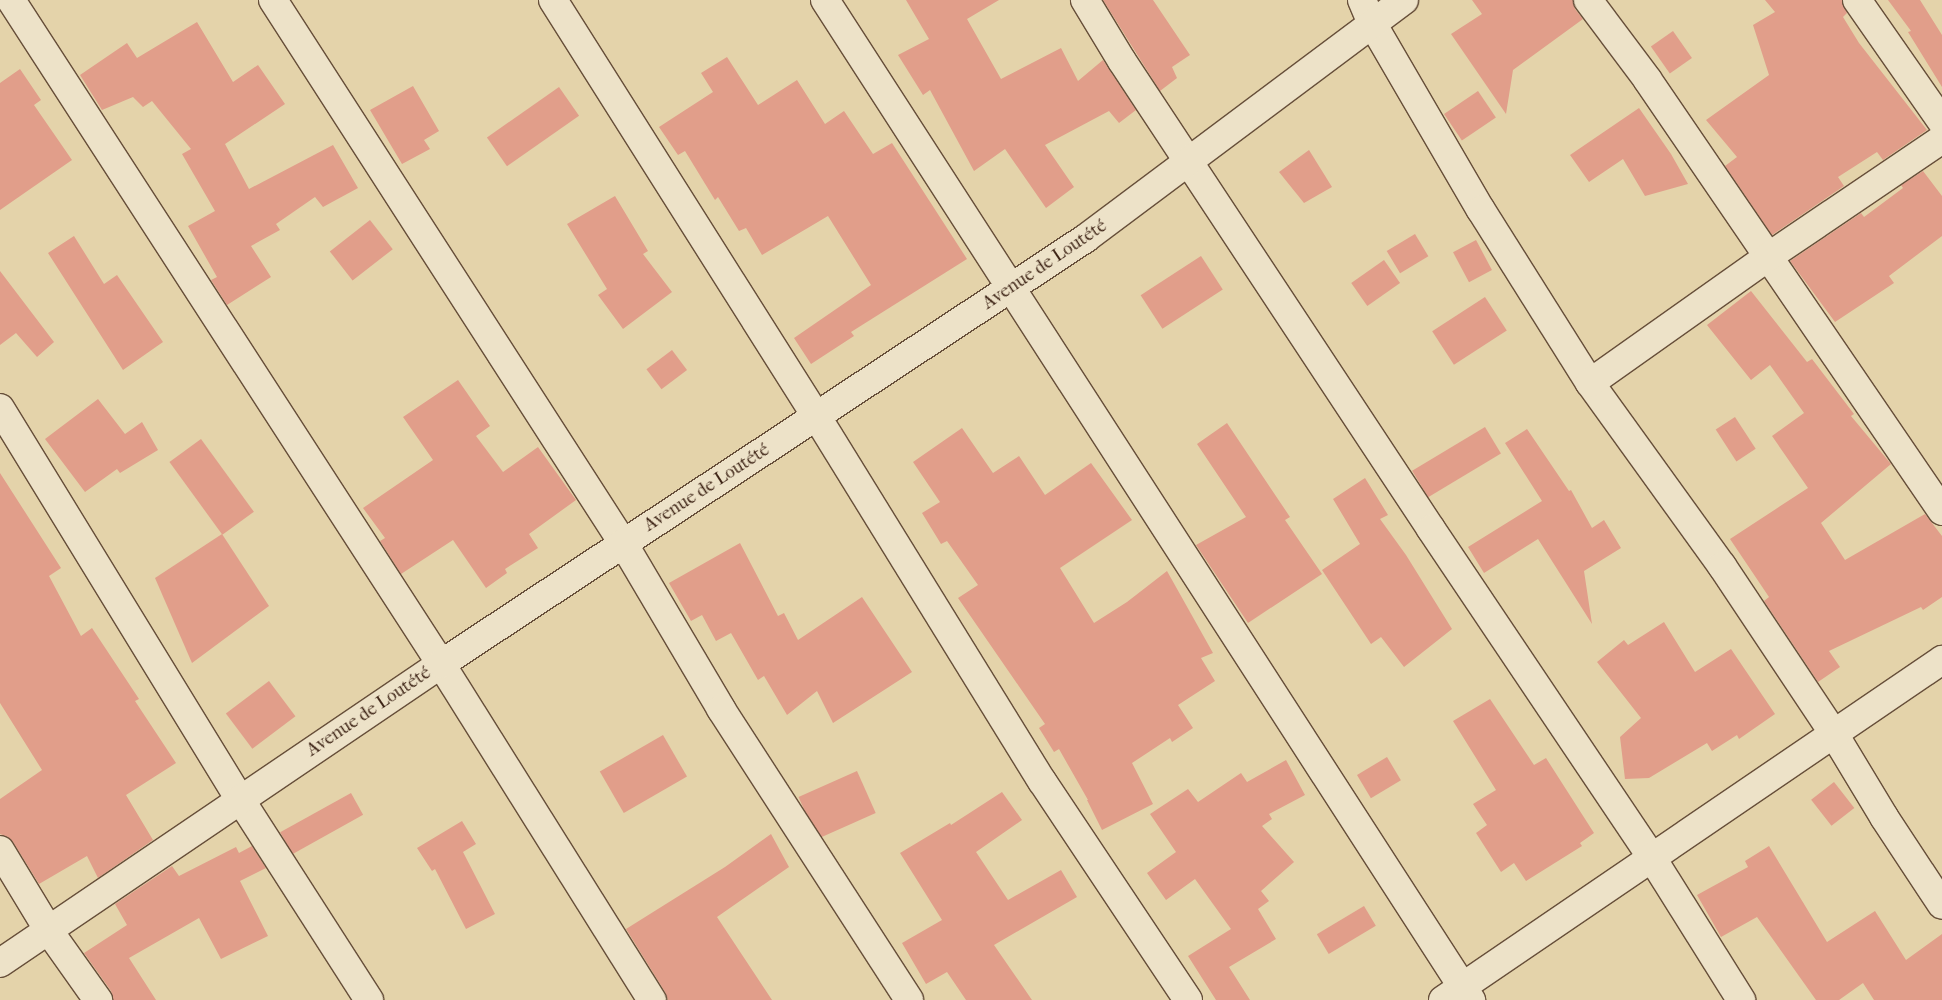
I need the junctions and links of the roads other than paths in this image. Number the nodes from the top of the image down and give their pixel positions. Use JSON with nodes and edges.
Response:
{"nodes":[{"id":1,"x":11,"y":0,"type":"edge"},
{"id":2,"x":273,"y":0,"type":"edge"},
{"id":3,"x":553,"y":0,"type":"edge"},
{"id":4,"x":825,"y":0,"type":"edge"},
{"id":5,"x":1085,"y":0,"type":"edge"},
{"id":6,"x":1404,"y":0,"type":"edge"},
{"id":7,"x":1588,"y":0,"type":"edge"},
{"id":8,"x":1857,"y":0,"type":"edge"},
{"id":9,"x":1367,"y":11,"type":"edge"},
{"id":10,"x":1942,"y":122,"type":"edge"},
{"id":11,"x":1942,"y":139,"type":"edge"},
{"id":12,"x":1189,"y":162,"type":"junction"},
{"id":13,"x":1768,"y":257,"type":"junction"},
{"id":14,"x":1012,"y":288,"type":"junction"},
{"id":15,"x":1590,"y":383,"type":"junction"},
{"id":16,"x":0,"y":408,"type":"edge"},
{"id":17,"x":817,"y":417,"type":"junction"},
{"id":18,"x":1942,"y":511,"type":"edge"},
{"id":19,"x":623,"y":543,"type":"junction"},
{"id":20,"x":1942,"y":660,"type":"edge"},
{"id":21,"x":441,"y":664,"type":"junction"},
{"id":22,"x":1834,"y":734,"type":"junction"},
{"id":23,"x":240,"y":799,"type":"junction"},
{"id":24,"x":0,"y":850,"type":"edge"},
{"id":25,"x":1652,"y":858,"type":"junction"},
{"id":26,"x":1942,"y":905,"type":"edge"},
{"id":27,"x":50,"y":932,"type":"junction"},
{"id":28,"x":0,"y":963,"type":"edge"},
{"id":29,"x":1459,"y":996,"type":"edge"},
{"id":30,"x":98,"y":1000,"type":"edge"},
{"id":31,"x":369,"y":1000,"type":"edge"},
{"id":32,"x":652,"y":1000,"type":"edge"},
{"id":33,"x":909,"y":1000,"type":"edge"},
{"id":34,"x":1188,"y":1000,"type":"edge"},
{"id":35,"x":1740,"y":1000,"type":"edge"}],
"edges":[{"from":1,"to":21,"type":"street"},
{"from":2,"to":19,"type":"street"},
{"from":3,"to":17,"type":"street"},
{"from":4,"to":14,"type":"street"},
{"from":5,"to":12,"type":"street"},
{"from":6,"to":9,"type":"street","name":"Avenue de Loutété"},
{"from":7,"to":13,"type":"street"},
{"from":8,"to":10,"type":"street"},
{"from":9,"to":12,"type":"street","name":"Avenue de Loutété"},
{"from":9,"to":15,"type":"street"},
{"from":11,"to":13,"type":"street"},
{"from":12,"to":14,"type":"street","name":"Avenue de Loutété"},
{"from":12,"to":25,"type":"street"},
{"from":13,"to":15,"type":"street"},
{"from":13,"to":18,"type":"street"},
{"from":14,"to":17,"type":"street","name":"Avenue de Loutété"},
{"from":14,"to":29,"type":"street"},
{"from":15,"to":22,"type":"street"},
{"from":16,"to":23,"type":"street"},
{"from":17,"to":19,"type":"street","name":"Avenue de Loutété"},
{"from":17,"to":34,"type":"street"},
{"from":19,"to":21,"type":"street","name":"Avenue de Loutété"},
{"from":19,"to":33,"type":"street"},
{"from":20,"to":22,"type":"street"},
{"from":21,"to":23,"type":"street","name":"Avenue de Loutété"},
{"from":21,"to":32,"type":"street"},
{"from":22,"to":25,"type":"street"},
{"from":22,"to":26,"type":"street"},
{"from":23,"to":27,"type":"street","name":"Avenue de Loutété"},
{"from":23,"to":31,"type":"street"},
{"from":24,"to":27,"type":"street"},
{"from":25,"to":29,"type":"street"},
{"from":25,"to":35,"type":"street"},
{"from":27,"to":28,"type":"street","name":"Avenue de Loutété"},
{"from":27,"to":30,"type":"street"}]}
